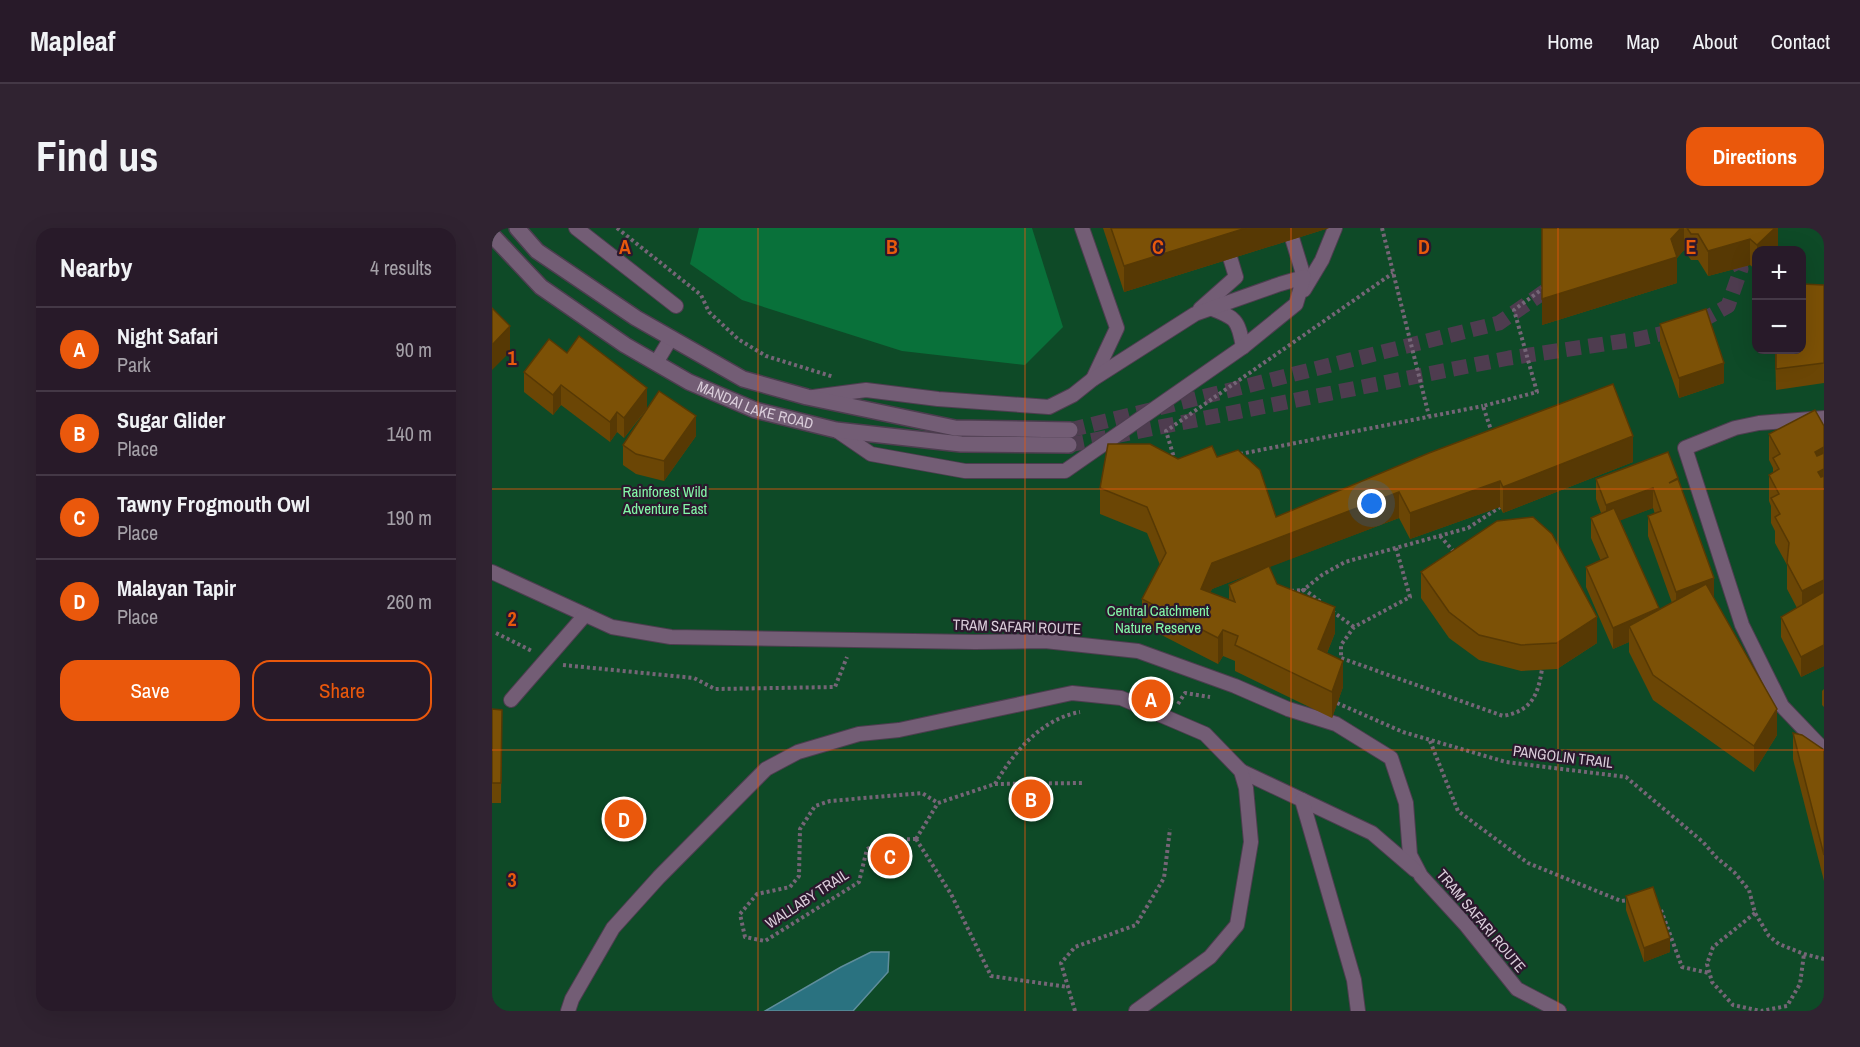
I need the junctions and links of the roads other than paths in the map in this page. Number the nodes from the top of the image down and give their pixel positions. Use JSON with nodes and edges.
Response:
{"nodes":[{"id":1,"x":517,"y":228,"type":"edge"},
{"id":2,"x":576,"y":228,"type":"edge"},
{"id":3,"x":1082,"y":228,"type":"edge"},
{"id":4,"x":1289,"y":228,"type":"edge"},
{"id":5,"x":1335,"y":228,"type":"edge"},
{"id":6,"x":492,"y":235,"type":"edge"},
{"id":7,"x":1223,"y":236,"type":"edge"},
{"id":8,"x":1304,"y":277,"type":"junction"},
{"id":9,"x":1296,"y":304,"type":"junction"},
{"id":10,"x":676,"y":306,"type":"dead end"},
{"id":11,"x":1210,"y":308,"type":"junction"},
{"id":12,"x":1195,"y":314,"type":"junction"},
{"id":13,"x":671,"y":338,"type":"junction"},
{"id":14,"x":1243,"y":347,"type":"junction"},
{"id":15,"x":656,"y":363,"type":"junction"},
{"id":16,"x":1093,"y":379,"type":"junction"},
{"id":17,"x":807,"y":397,"type":"junction"},
{"id":18,"x":1824,"y":418,"type":"edge"},
{"id":19,"x":836,"y":430,"type":"junction"},
{"id":20,"x":492,"y":572,"type":"edge"},
{"id":21,"x":585,"y":615,"type":"junction"},
{"id":22,"x":511,"y":700,"type":"dead end"},
{"id":23,"x":1824,"y":750,"type":"edge"},
{"id":24,"x":1241,"y":771,"type":"junction"},
{"id":25,"x":1302,"y":800,"type":"junction"},
{"id":26,"x":1421,"y":876,"type":"junction"},
{"id":27,"x":568,"y":1011,"type":"edge"},
{"id":28,"x":1136,"y":1011,"type":"edge"},
{"id":29,"x":1358,"y":1011,"type":"edge"},
{"id":30,"x":1559,"y":1011,"type":"edge"}],
"edges":[{"from":1,"to":13,"type":"street","name":"MANDAI LAKE ROAD"},
{"from":2,"to":10,"type":"lane"},
{"from":3,"to":16,"type":"lane"},
{"from":4,"to":8,"type":"lane"},
{"from":5,"to":9,"type":"lane"},
{"from":6,"to":15,"type":"street","name":"MANDAI LAKE ROAD"},
{"from":7,"to":12,"type":"lane"},
{"from":8,"to":9,"type":"lane"},
{"from":8,"to":11,"type":"lane"},
{"from":9,"to":14,"type":"lane"},
{"from":11,"to":12,"type":"lane"},
{"from":11,"to":14,"type":"lane"},
{"from":12,"to":16,"type":"lane"},
{"from":13,"to":15,"type":"lane"},
{"from":13,"to":17,"type":"street","name":"MANDAI LAKE ROAD"},
{"from":14,"to":19,"type":"lane"},
{"from":15,"to":19,"type":"street","name":"MANDAI LAKE ROAD"},
{"from":16,"to":17,"type":"lane"},
{"from":17,"to":19,"type":"street","name":"MANDAI LAKE ROAD"},
{"from":18,"to":23,"type":"lane"},
{"from":20,"to":21,"type":"lane","name":"TRAM SAFARI ROUTE"},
{"from":21,"to":22,"type":"lane"},
{"from":21,"to":26,"type":"lane","name":"TRAM SAFARI ROUTE"},
{"from":24,"to":25,"type":"lane"},
{"from":24,"to":27,"type":"lane"},
{"from":24,"to":28,"type":"lane"},
{"from":25,"to":26,"type":"lane"},
{"from":25,"to":29,"type":"lane"},
{"from":26,"to":30,"type":"lane","name":"TRAM SAFARI ROUTE"}]}
